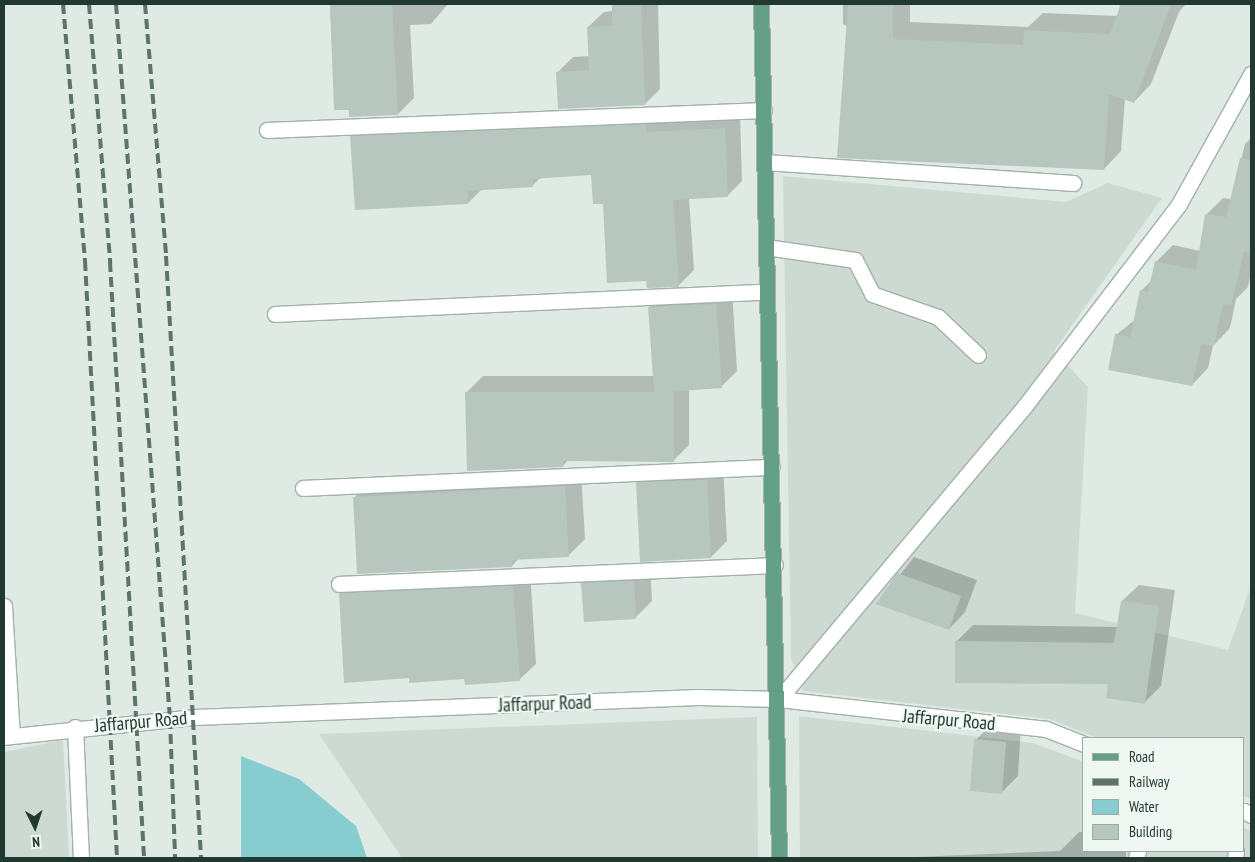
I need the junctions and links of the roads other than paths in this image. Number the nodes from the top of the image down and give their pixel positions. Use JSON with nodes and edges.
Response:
{"nodes":[{"id":1,"x":761,"y":4,"type":"edge"},
{"id":2,"x":1251,"y":74,"type":"edge"},
{"id":3,"x":764,"y":110,"type":"junction"},
{"id":4,"x":267,"y":130,"type":"dead end"},
{"id":5,"x":765,"y":162,"type":"junction"},
{"id":6,"x":1073,"y":183,"type":"dead end"},
{"id":7,"x":766,"y":248,"type":"junction"},
{"id":8,"x":766,"y":292,"type":"junction"},
{"id":9,"x":275,"y":314,"type":"dead end"},
{"id":10,"x":978,"y":355,"type":"dead end"},
{"id":11,"x":772,"y":467,"type":"junction"},
{"id":12,"x":303,"y":488,"type":"dead end"},
{"id":13,"x":775,"y":566,"type":"junction"},
{"id":14,"x":339,"y":584,"type":"dead end"},
{"id":15,"x":4,"y":606,"type":"edge"},
{"id":16,"x":779,"y":699,"type":"junction"},
{"id":17,"x":75,"y":727,"type":"junction"},
{"id":18,"x":8,"y":736,"type":"edge"},
{"id":19,"x":1082,"y":743,"type":"edge"},
{"id":20,"x":81,"y":858,"type":"edge"},
{"id":21,"x":779,"y":858,"type":"edge"}],
"edges":[{"from":1,"to":3,"type":"main road"},
{"from":2,"to":16,"type":"street"},
{"from":3,"to":4,"type":"street"},
{"from":3,"to":5,"type":"main road"},
{"from":5,"to":6,"type":"street"},
{"from":5,"to":7,"type":"main road"},
{"from":7,"to":8,"type":"main road"},
{"from":7,"to":10,"type":"street"},
{"from":8,"to":9,"type":"street"},
{"from":8,"to":11,"type":"main road"},
{"from":11,"to":12,"type":"street"},
{"from":11,"to":13,"type":"main road"},
{"from":13,"to":14,"type":"street"},
{"from":13,"to":16,"type":"main road"},
{"from":15,"to":18,"type":"street"},
{"from":16,"to":17,"type":"street","name":"Jaffarpur Road"},
{"from":16,"to":19,"type":"street","name":"Jaffarpur Road"},
{"from":16,"to":21,"type":"main road"},
{"from":17,"to":18,"type":"street","name":"Jaffarpur Road"},
{"from":17,"to":20,"type":"street"}]}
